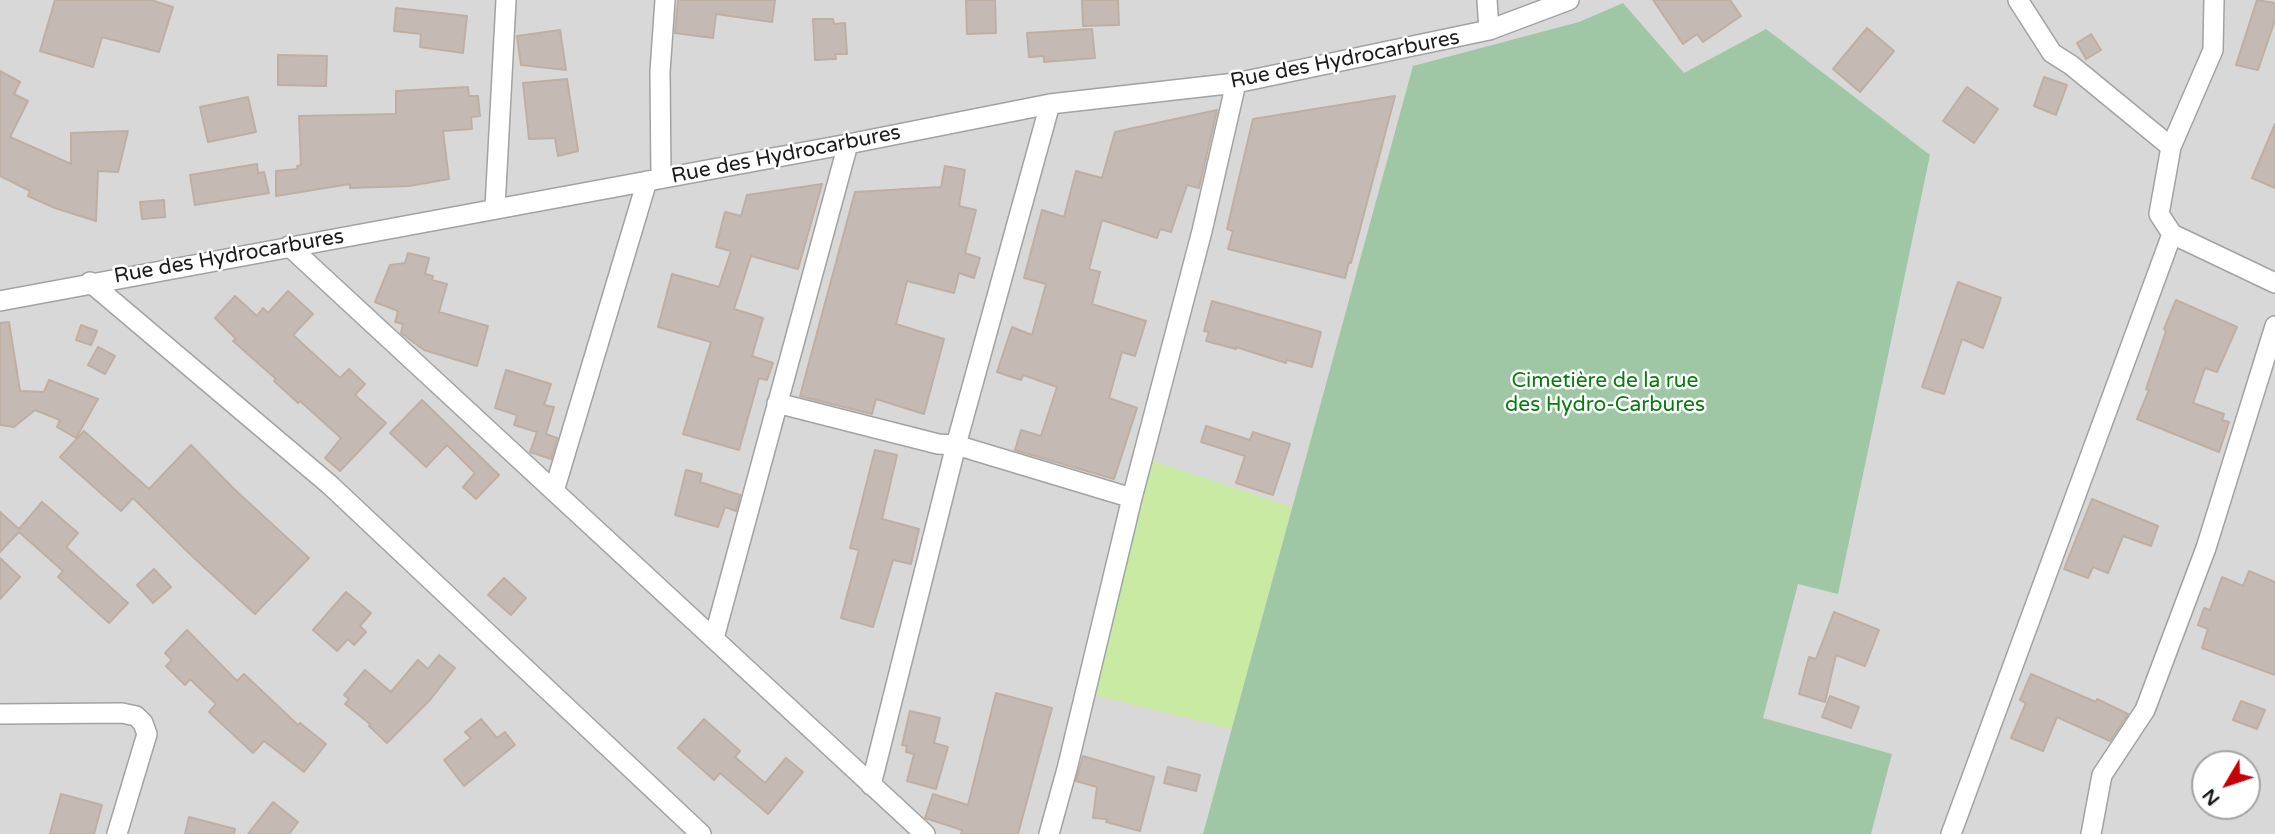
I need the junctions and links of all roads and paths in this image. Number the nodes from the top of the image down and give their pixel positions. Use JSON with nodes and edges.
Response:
{"nodes":[{"id":1,"x":506,"y":0,"type":"edge"},
{"id":2,"x":665,"y":0,"type":"edge"},
{"id":3,"x":1487,"y":0,"type":"edge"},
{"id":4,"x":1569,"y":0,"type":"edge"},
{"id":5,"x":2018,"y":0,"type":"edge"},
{"id":6,"x":2214,"y":0,"type":"edge"},
{"id":7,"x":1489,"y":30,"type":"junction"},
{"id":8,"x":1236,"y":83,"type":"junction"},
{"id":9,"x":1050,"y":104,"type":"junction"},
{"id":10,"x":848,"y":144,"type":"junction"},
{"id":11,"x":2171,"y":147,"type":"junction"},
{"id":12,"x":654,"y":180,"type":"junction"},
{"id":13,"x":495,"y":208,"type":"junction"},
{"id":14,"x":2172,"y":234,"type":"junction"},
{"id":15,"x":289,"y":246,"type":"junction"},
{"id":16,"x":90,"y":282,"type":"junction"},
{"id":17,"x":2275,"y":283,"type":"edge"},
{"id":18,"x":0,"y":301,"type":"edge"},
{"id":19,"x":2275,"y":326,"type":"edge"},
{"id":20,"x":777,"y":403,"type":"junction"},
{"id":21,"x":956,"y":444,"type":"junction"},
{"id":22,"x":554,"y":491,"type":"junction"},
{"id":23,"x":1132,"y":498,"type":"junction"},
{"id":24,"x":714,"y":638,"type":"junction"},
{"id":25,"x":0,"y":713,"type":"edge"},
{"id":26,"x":871,"y":785,"type":"junction"},
{"id":27,"x":117,"y":834,"type":"edge"},
{"id":28,"x":701,"y":834,"type":"edge"},
{"id":29,"x":925,"y":834,"type":"edge"},
{"id":30,"x":1049,"y":834,"type":"edge"},
{"id":31,"x":1951,"y":834,"type":"edge"},
{"id":32,"x":2091,"y":834,"type":"edge"}],
"edges":[{"from":1,"to":13,"type":"street"},
{"from":2,"to":12,"type":"street"},
{"from":3,"to":7,"type":"street"},
{"from":4,"to":7,"type":"street","name":"Rue des Hydrocarbures"},
{"from":5,"to":11,"type":"street"},
{"from":6,"to":11,"type":"street"},
{"from":7,"to":8,"type":"street","name":"Rue des Hydrocarbures"},
{"from":8,"to":9,"type":"street","name":"Rue des Hydrocarbures"},
{"from":8,"to":23,"type":"street"},
{"from":9,"to":10,"type":"street","name":"Rue des Hydrocarbures"},
{"from":9,"to":21,"type":"street"},
{"from":10,"to":12,"type":"street","name":"Rue des Hydrocarbures"},
{"from":10,"to":20,"type":"street"},
{"from":11,"to":14,"type":"street"},
{"from":12,"to":13,"type":"street","name":"Rue des Hydrocarbures"},
{"from":12,"to":22,"type":"street"},
{"from":13,"to":15,"type":"street","name":"Rue des Hydrocarbures"},
{"from":14,"to":17,"type":"street"},
{"from":14,"to":31,"type":"street"},
{"from":15,"to":16,"type":"street","name":"Rue des Hydrocarbures"},
{"from":15,"to":22,"type":"street"},
{"from":16,"to":18,"type":"street","name":"Rue des Hydrocarbures"},
{"from":16,"to":28,"type":"street"},
{"from":19,"to":32,"type":"street"},
{"from":20,"to":21,"type":"street"},
{"from":20,"to":24,"type":"street"},
{"from":21,"to":23,"type":"street"},
{"from":21,"to":26,"type":"street"},
{"from":22,"to":24,"type":"street"},
{"from":23,"to":30,"type":"street"},
{"from":24,"to":26,"type":"street"},
{"from":25,"to":27,"type":"street"},
{"from":26,"to":29,"type":"street"}]}
